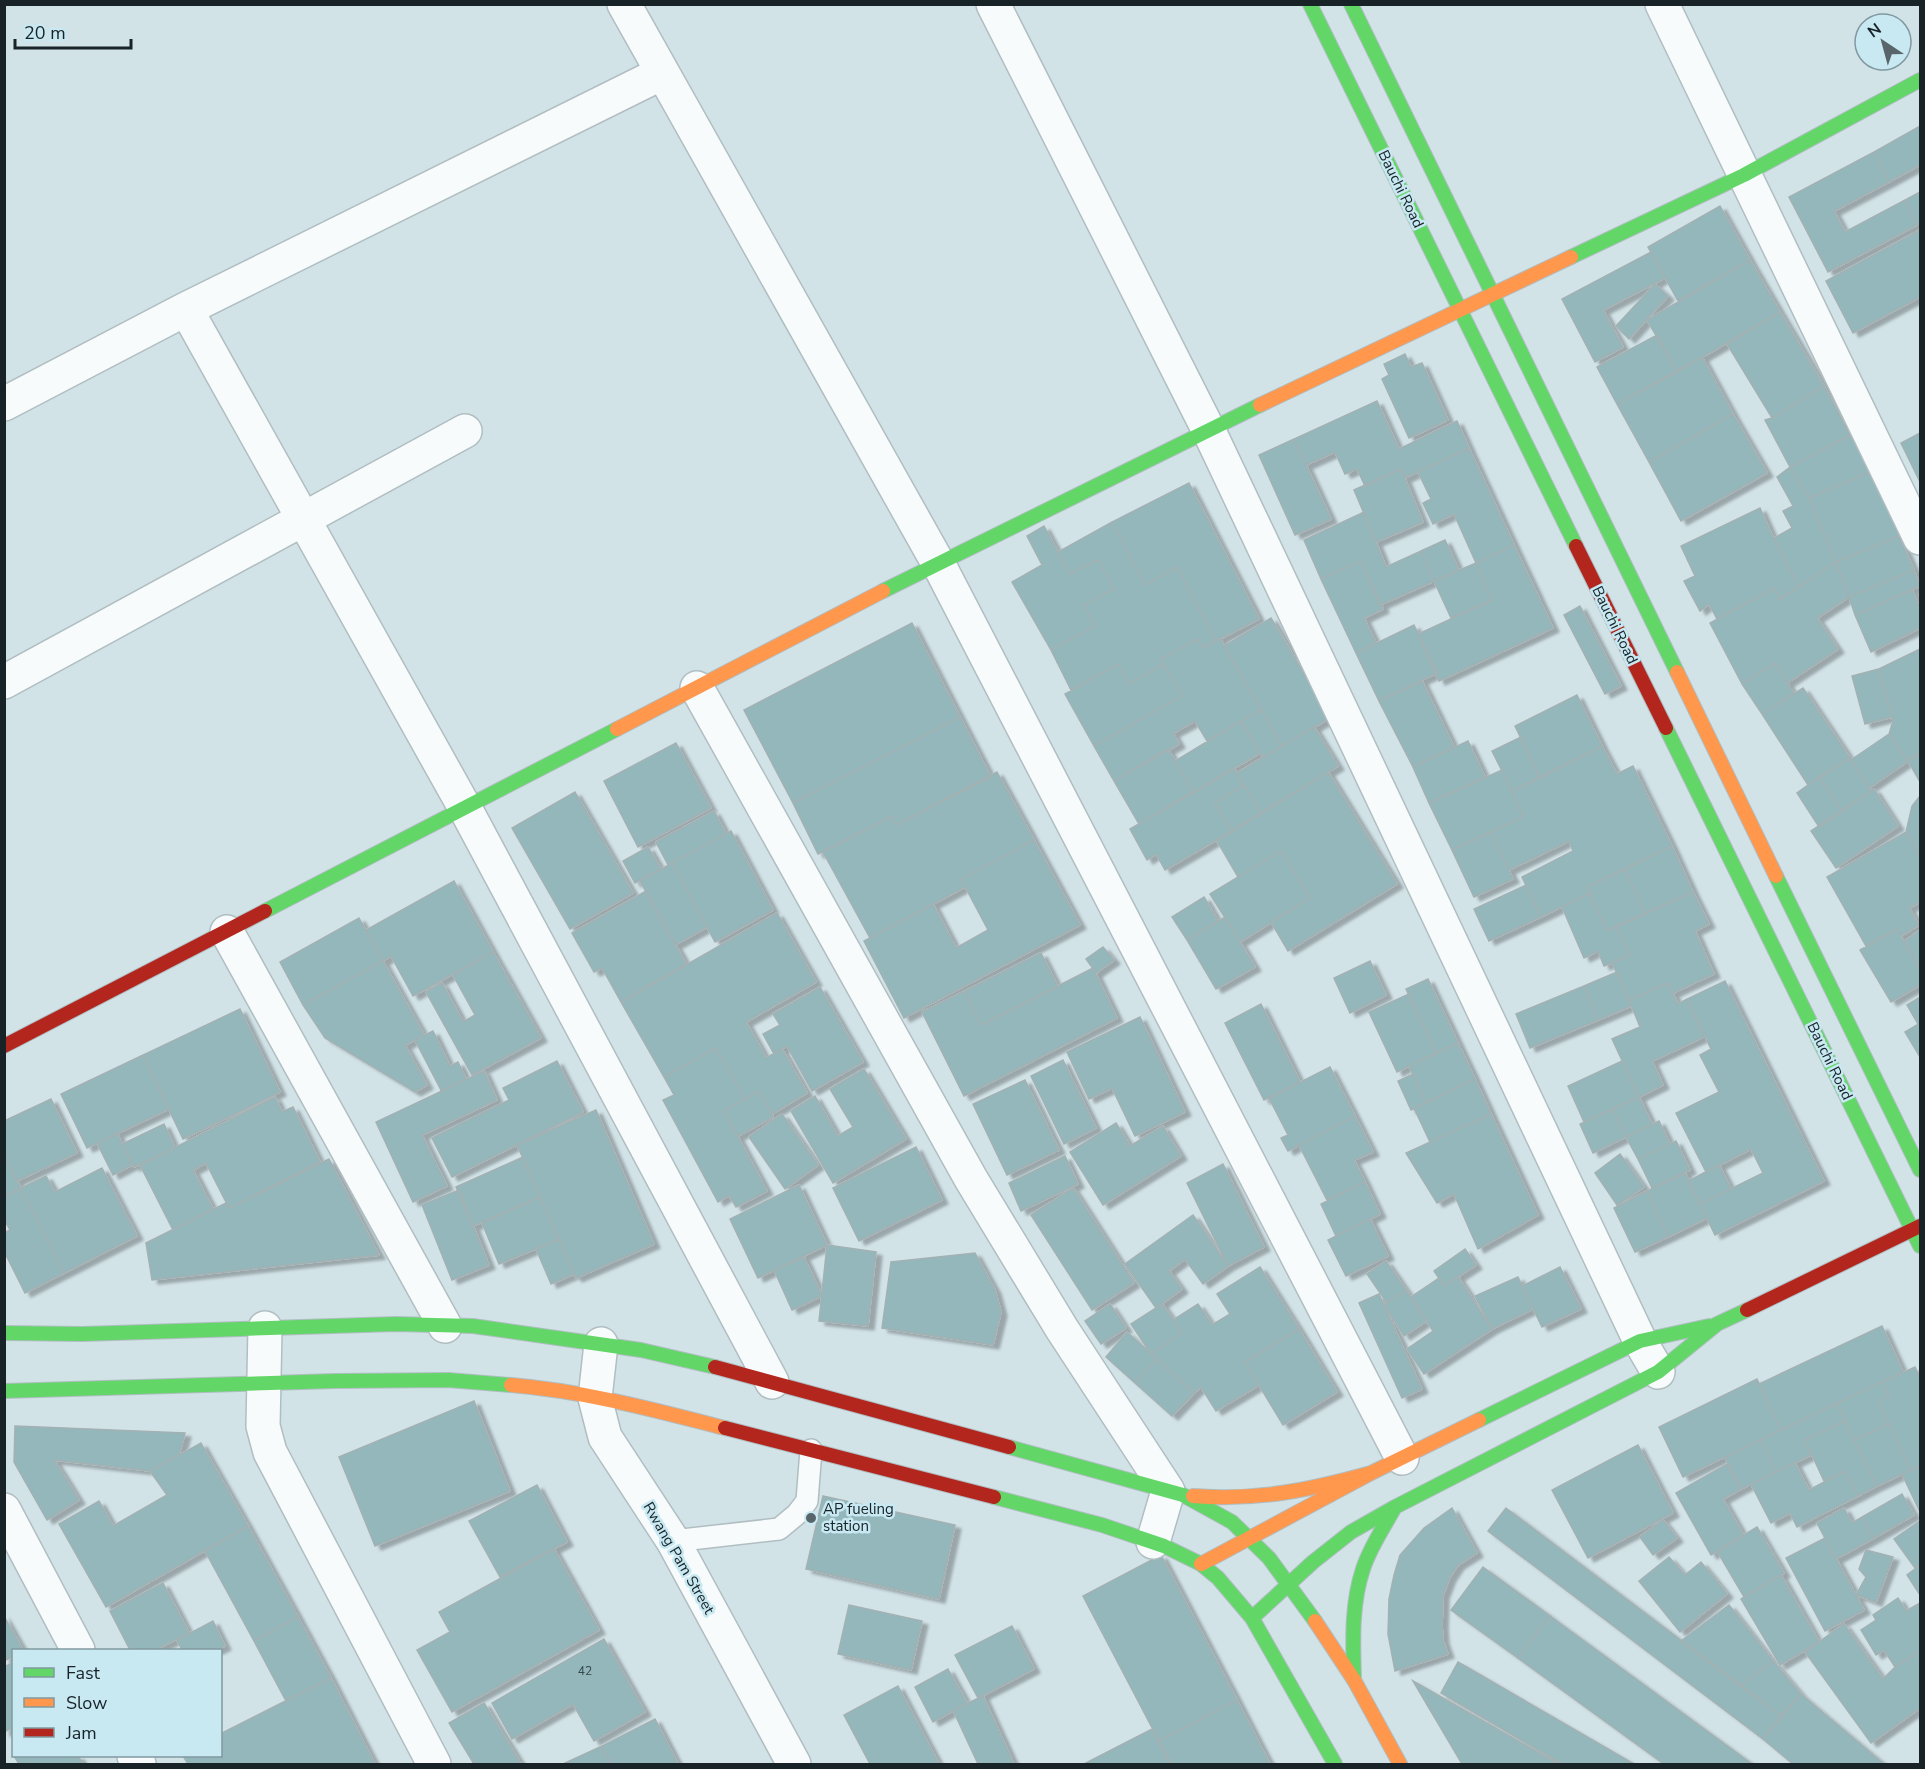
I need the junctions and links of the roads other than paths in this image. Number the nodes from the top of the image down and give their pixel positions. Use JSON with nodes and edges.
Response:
{"nodes":[{"id":1,"x":624,"y":4,"type":"edge"},
{"id":2,"x":993,"y":4,"type":"edge"},
{"id":3,"x":1310,"y":4,"type":"edge"},
{"id":4,"x":1351,"y":4,"type":"edge"},
{"id":5,"x":1662,"y":4,"type":"edge"},
{"id":6,"x":662,"y":73,"type":"junction"},
{"id":7,"x":1920,"y":80,"type":"edge"},
{"id":8,"x":1744,"y":175,"type":"junction"},
{"id":9,"x":1492,"y":296,"type":"junction"},
{"id":10,"x":186,"y":309,"type":"junction"},
{"id":11,"x":1461,"y":311,"type":"junction"},
{"id":12,"x":4,"y":404,"type":"edge"},
{"id":13,"x":1208,"y":429,"type":"junction"},
{"id":14,"x":465,"y":431,"type":"dead end"},
{"id":15,"x":303,"y":519,"type":"junction"},
{"id":16,"x":1920,"y":538,"type":"edge"},
{"id":17,"x":938,"y":563,"type":"junction"},
{"id":18,"x":4,"y":682,"type":"edge"},
{"id":19,"x":697,"y":688,"type":"junction"},
{"id":20,"x":465,"y":808,"type":"junction"},
{"id":21,"x":227,"y":932,"type":"junction"},
{"id":22,"x":4,"y":1046,"type":"edge"},
{"id":23,"x":1920,"y":1170,"type":"edge"},
{"id":24,"x":1916,"y":1228,"type":"edge"},
{"id":25,"x":1920,"y":1246,"type":"edge"},
{"id":26,"x":1717,"y":1324,"type":"junction"},
{"id":27,"x":445,"y":1326,"type":"junction"},
{"id":28,"x":265,"y":1328,"type":"junction"},
{"id":29,"x":4,"y":1333,"type":"edge"},
{"id":30,"x":1640,"y":1341,"type":"junction"},
{"id":31,"x":602,"y":1344,"type":"junction"},
{"id":32,"x":1658,"y":1372,"type":"junction"},
{"id":33,"x":772,"y":1382,"type":"junction"},
{"id":34,"x":264,"y":1383,"type":"junction"},
{"id":35,"x":4,"y":1391,"type":"edge"},
{"id":36,"x":595,"y":1398,"type":"junction"},
{"id":37,"x":811,"y":1450,"type":"junction"},
{"id":38,"x":1402,"y":1458,"type":"junction"},
{"id":39,"x":1371,"y":1473,"type":"junction"},
{"id":40,"x":1175,"y":1493,"type":"junction"},
{"id":41,"x":1395,"y":1507,"type":"junction"},
{"id":42,"x":4,"y":1510,"type":"edge"},
{"id":43,"x":1250,"y":1538,"type":"junction"},
{"id":44,"x":673,"y":1541,"type":"junction"},
{"id":45,"x":1153,"y":1542,"type":"junction"},
{"id":46,"x":1201,"y":1564,"type":"junction"},
{"id":47,"x":1289,"y":1583,"type":"junction"},
{"id":48,"x":1252,"y":1618,"type":"junction"},
{"id":49,"x":77,"y":1649,"type":"edge"},
{"id":50,"x":1354,"y":1680,"type":"junction"},
{"id":51,"x":434,"y":1764,"type":"edge"},
{"id":52,"x":794,"y":1764,"type":"edge"},
{"id":53,"x":1335,"y":1764,"type":"edge"},
{"id":54,"x":1400,"y":1764,"type":"edge"}],
"edges":[{"from":1,"to":6,"type":"street"},
{"from":2,"to":13,"type":"street"},
{"from":3,"to":11,"type":"main road","name":"Bauchi Road"},
{"from":4,"to":9,"type":"main road"},
{"from":5,"to":8,"type":"street"},
{"from":6,"to":10,"type":"street"},
{"from":6,"to":17,"type":"street"},
{"from":7,"to":8,"type":"main road"},
{"from":8,"to":9,"type":"main road"},
{"from":8,"to":16,"type":"street"},
{"from":9,"to":11,"type":"main road"},
{"from":9,"to":23,"type":"main road"},
{"from":10,"to":12,"type":"street"},
{"from":10,"to":15,"type":"street"},
{"from":11,"to":13,"type":"main road"},
{"from":11,"to":24,"type":"main road","name":"Bauchi Road"},
{"from":13,"to":17,"type":"main road"},
{"from":13,"to":30,"type":"street"},
{"from":14,"to":15,"type":"street"},
{"from":15,"to":18,"type":"street"},
{"from":15,"to":20,"type":"street"},
{"from":17,"to":19,"type":"main road"},
{"from":17,"to":38,"type":"street"},
{"from":19,"to":20,"type":"main road"},
{"from":19,"to":40,"type":"street"},
{"from":20,"to":21,"type":"main road"},
{"from":20,"to":33,"type":"street"},
{"from":21,"to":22,"type":"main road"},
{"from":21,"to":27,"type":"street"},
{"from":24,"to":25,"type":"main road","name":"Bauchi Road"},
{"from":24,"to":26,"type":"main road"},
{"from":26,"to":30,"type":"main road"},
{"from":26,"to":32,"type":"main road"},
{"from":27,"to":28,"type":"main road"},
{"from":27,"to":31,"type":"main road"},
{"from":28,"to":29,"type":"main road"},
{"from":28,"to":34,"type":"street"},
{"from":30,"to":32,"type":"street"},
{"from":30,"to":38,"type":"main road"},
{"from":31,"to":33,"type":"main road"},
{"from":31,"to":36,"type":"street","name":"Rwang Pam Street"},
{"from":32,"to":41,"type":"main road"},
{"from":33,"to":40,"type":"main road"},
{"from":34,"to":35,"type":"main road"},
{"from":34,"to":36,"type":"main road"},
{"from":34,"to":51,"type":"street"},
{"from":36,"to":37,"type":"main road"},
{"from":36,"to":44,"type":"street","name":"Rwang Pam Street"},
{"from":37,"to":44,"type":"lane"},
{"from":37,"to":45,"type":"main road"},
{"from":38,"to":39,"type":"main road"},
{"from":39,"to":40,"type":"main road"},
{"from":39,"to":43,"type":"main road"},
{"from":40,"to":43,"type":"main road"},
{"from":40,"to":45,"type":"street"},
{"from":41,"to":47,"type":"main road"},
{"from":41,"to":50,"type":"main road"},
{"from":42,"to":49,"type":"street"},
{"from":43,"to":46,"type":"main road"},
{"from":43,"to":47,"type":"main road"},
{"from":44,"to":52,"type":"street","name":"Rwang Pam Street"},
{"from":45,"to":46,"type":"main road"},
{"from":46,"to":48,"type":"main road"},
{"from":47,"to":48,"type":"main road"},
{"from":47,"to":50,"type":"main road"},
{"from":48,"to":53,"type":"main road"},
{"from":50,"to":54,"type":"main road"}]}
